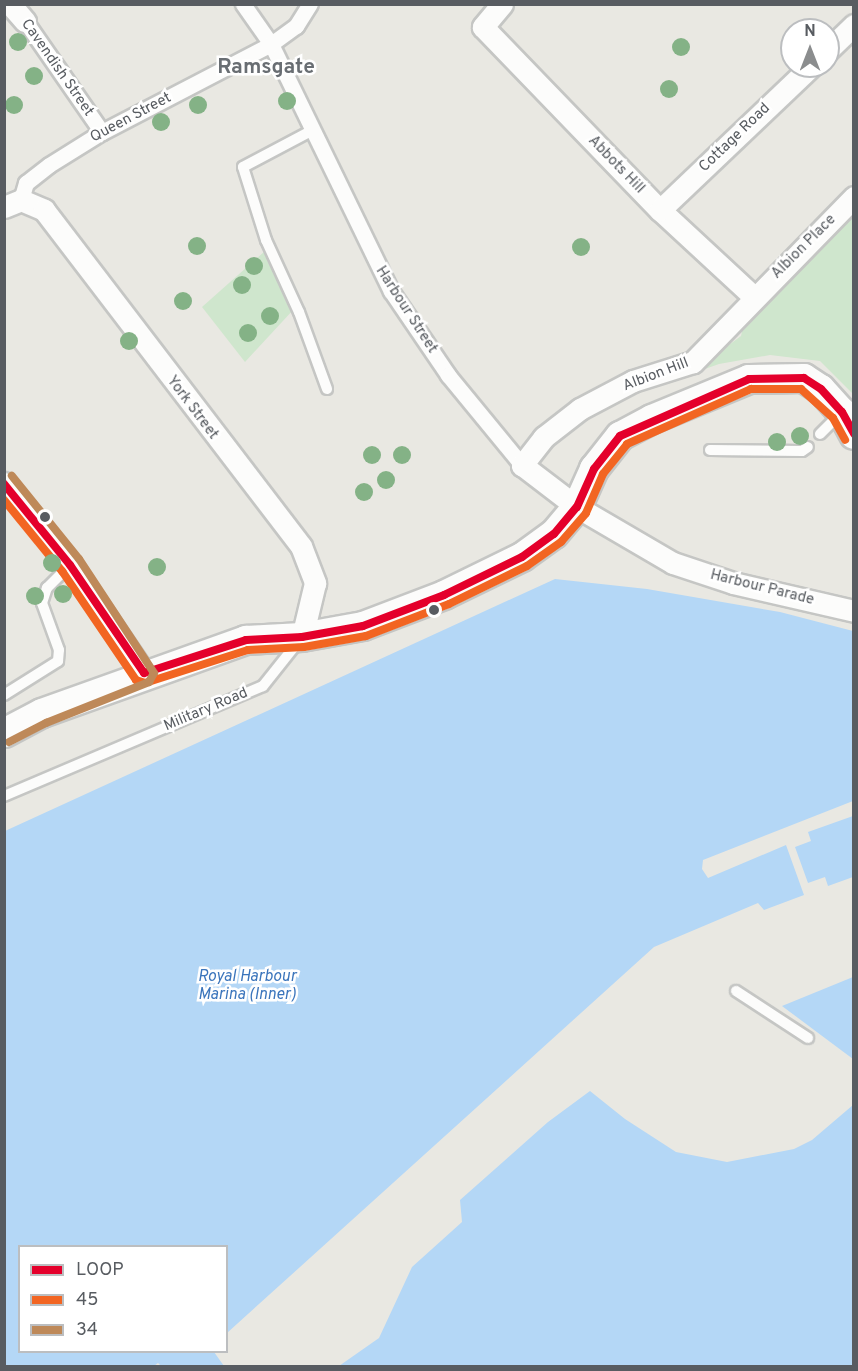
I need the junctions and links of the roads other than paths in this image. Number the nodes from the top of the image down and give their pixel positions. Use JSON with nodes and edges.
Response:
{"nodes":[{"id":1,"x":10,"y":4,"type":"edge"},
{"id":2,"x":243,"y":4,"type":"edge"},
{"id":3,"x":310,"y":4,"type":"edge"},
{"id":4,"x":502,"y":4,"type":"edge"},
{"id":5,"x":25,"y":21,"type":"joint"},
{"id":6,"x":854,"y":25,"type":"edge"},
{"id":7,"x":840,"y":38,"type":"edge"},
{"id":8,"x":271,"y":44,"type":"junction"},
{"id":9,"x":798,"y":78,"type":"edge"},
{"id":10,"x":311,"y":131,"type":"junction"},
{"id":11,"x":102,"y":132,"type":"junction"},
{"id":12,"x":854,"y":197,"type":"edge"},
{"id":13,"x":13,"y":203,"type":"edge"},
{"id":14,"x":660,"y":210,"type":"junction"},
{"id":15,"x":755,"y":298,"type":"junction"},
{"id":16,"x":327,"y":389,"type":"dead end"},
{"id":17,"x":848,"y":423,"type":"edge"},
{"id":18,"x":820,"y":434,"type":"dead end"},
{"id":19,"x":808,"y":447,"type":"dead end"},
{"id":20,"x":710,"y":450,"type":"dead end"},
{"id":21,"x":522,"y":465,"type":"junction"},
{"id":22,"x":4,"y":483,"type":"edge"},
{"id":23,"x":577,"y":507,"type":"junction"},
{"id":24,"x":70,"y":565,"type":"junction"},
{"id":25,"x":854,"y":611,"type":"edge"},
{"id":26,"x":302,"y":637,"type":"junction"},
{"id":27,"x":144,"y":673,"type":"junction"},
{"id":28,"x":4,"y":695,"type":"edge"},
{"id":29,"x":4,"y":733,"type":"edge"},
{"id":30,"x":4,"y":796,"type":"edge"},
{"id":31,"x":736,"y":991,"type":"dead end"},
{"id":32,"x":808,"y":1038,"type":"dead end"}],
"edges":[{"from":1,"to":5,"type":"street","name":"Cavendish Street"},
{"from":2,"to":8,"type":"street","name":"Harbour Street"},
{"from":3,"to":8,"type":"street","name":"Queen Street"},
{"from":4,"to":14,"type":"street","name":"Abbots Hill"},
{"from":5,"to":11,"type":"street","name":"Cavendish Street"},
{"from":6,"to":7,"type":"street"},
{"from":8,"to":10,"type":"street","name":"Harbour Street"},
{"from":8,"to":11,"type":"street","name":"Queen Street"},
{"from":9,"to":14,"type":"street","name":"Cottage Road"},
{"from":10,"to":16,"type":"lane"},
{"from":10,"to":21,"type":"street","name":"Harbour Street"},
{"from":11,"to":13,"type":"street","name":"Queen Street"},
{"from":12,"to":15,"type":"street","name":"Albion Place"},
{"from":13,"to":26,"type":"street","name":"York Street"},
{"from":14,"to":15,"type":"street","name":"Abbots Hill"},
{"from":15,"to":21,"type":"street","name":"Albion Hill"},
{"from":17,"to":18,"type":"lane"},
{"from":17,"to":23,"type":"main road"},
{"from":19,"to":20,"type":"lane"},
{"from":21,"to":23,"type":"street","name":"Harbour Street"},
{"from":22,"to":24,"type":"street"},
{"from":23,"to":25,"type":"street","name":"Harbour Parade"},
{"from":23,"to":26,"type":"main road"},
{"from":24,"to":27,"type":"street"},
{"from":24,"to":28,"type":"lane"},
{"from":26,"to":27,"type":"main road"},
{"from":26,"to":30,"type":"lane","name":"Military Road"},
{"from":27,"to":29,"type":"main road"},
{"from":31,"to":32,"type":"lane"}]}
